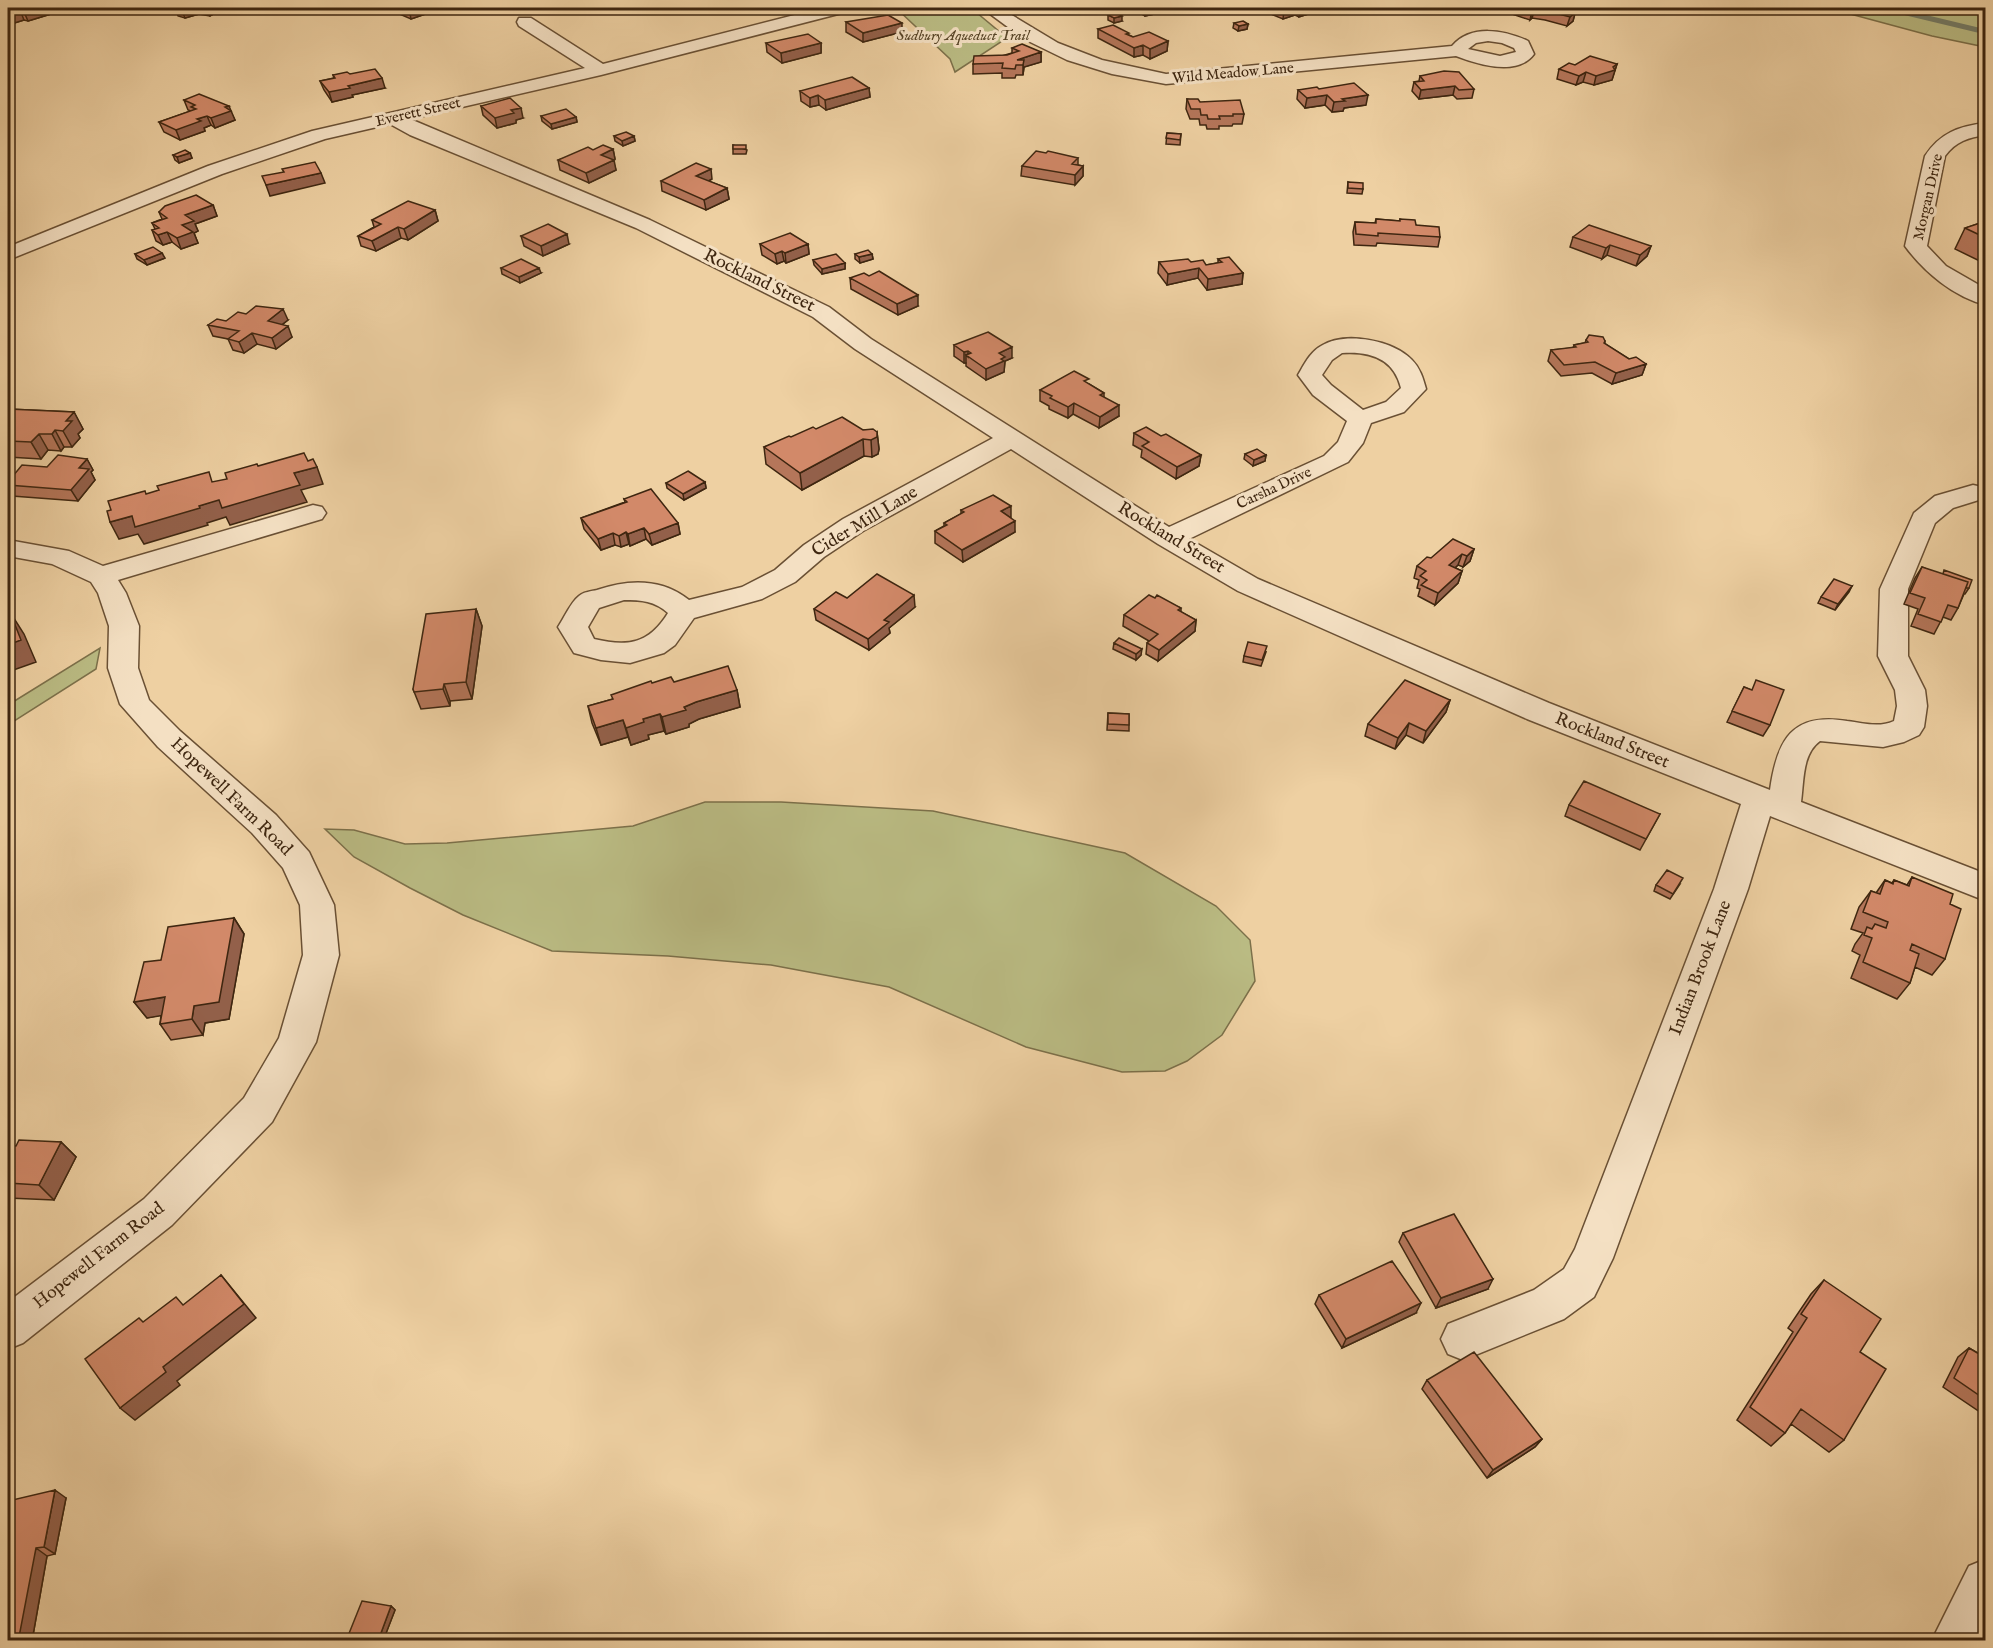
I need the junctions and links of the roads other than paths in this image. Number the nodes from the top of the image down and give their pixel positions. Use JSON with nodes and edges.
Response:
{"nodes":[{"id":1,"x":840,"y":8,"type":"edge"},
{"id":2,"x":990,"y":8,"type":"edge"},
{"id":3,"x":525,"y":22,"type":"dead end"},
{"id":4,"x":1457,"y":51,"type":"dead end"},
{"id":5,"x":601,"y":69,"type":"junction"},
{"id":6,"x":393,"y":118,"type":"junction"},
{"id":7,"x":1986,"y":129,"type":"edge"},
{"id":8,"x":8,"y":254,"type":"edge"},
{"id":9,"x":1986,"y":298,"type":"edge"},
{"id":10,"x":1360,"y":419,"type":"dead end"},
{"id":11,"x":1012,"y":438,"type":"junction"},
{"id":12,"x":1973,"y":493,"type":"dead end"},
{"id":13,"x":313,"y":513,"type":"dead end"},
{"id":14,"x":1168,"y":538,"type":"junction"},
{"id":15,"x":8,"y":548,"type":"edge"},
{"id":16,"x":101,"y":576,"type":"junction"},
{"id":17,"x":684,"y":611,"type":"dead end"},
{"id":18,"x":1772,"y":804,"type":"junction"},
{"id":19,"x":1986,"y":888,"type":"edge"},
{"id":20,"x":8,"y":1328,"type":"edge"},
{"id":21,"x":1463,"y":1339,"type":"dead end"},
{"id":22,"x":1986,"y":1583,"type":"edge"},
{"id":23,"x":1956,"y":1641,"type":"edge"}],
"edges":[{"from":1,"to":5,"type":"street","name":"Everett Street"},
{"from":2,"to":4,"type":"street","name":"Wild Meadow Lane"},
{"from":3,"to":5,"type":"street"},
{"from":5,"to":6,"type":"street","name":"Everett Street"},
{"from":6,"to":8,"type":"street","name":"Everett Street"},
{"from":6,"to":11,"type":"street","name":"Rockland Street"},
{"from":7,"to":9,"type":"street","name":"Morgan Drive"},
{"from":10,"to":14,"type":"street","name":"Carsha Drive"},
{"from":11,"to":14,"type":"street","name":"Rockland Street"},
{"from":11,"to":17,"type":"street","name":"Cider Mill Lane"},
{"from":12,"to":18,"type":"street","name":"Indian Brook Lane"},
{"from":13,"to":16,"type":"street"},
{"from":14,"to":18,"type":"street","name":"Rockland Street"},
{"from":15,"to":16,"type":"street"},
{"from":16,"to":20,"type":"street","name":"Hopewell Farm Road"},
{"from":18,"to":19,"type":"street","name":"Rockland Street"},
{"from":18,"to":21,"type":"street","name":"Indian Brook Lane"},
{"from":22,"to":23,"type":"street"}]}
